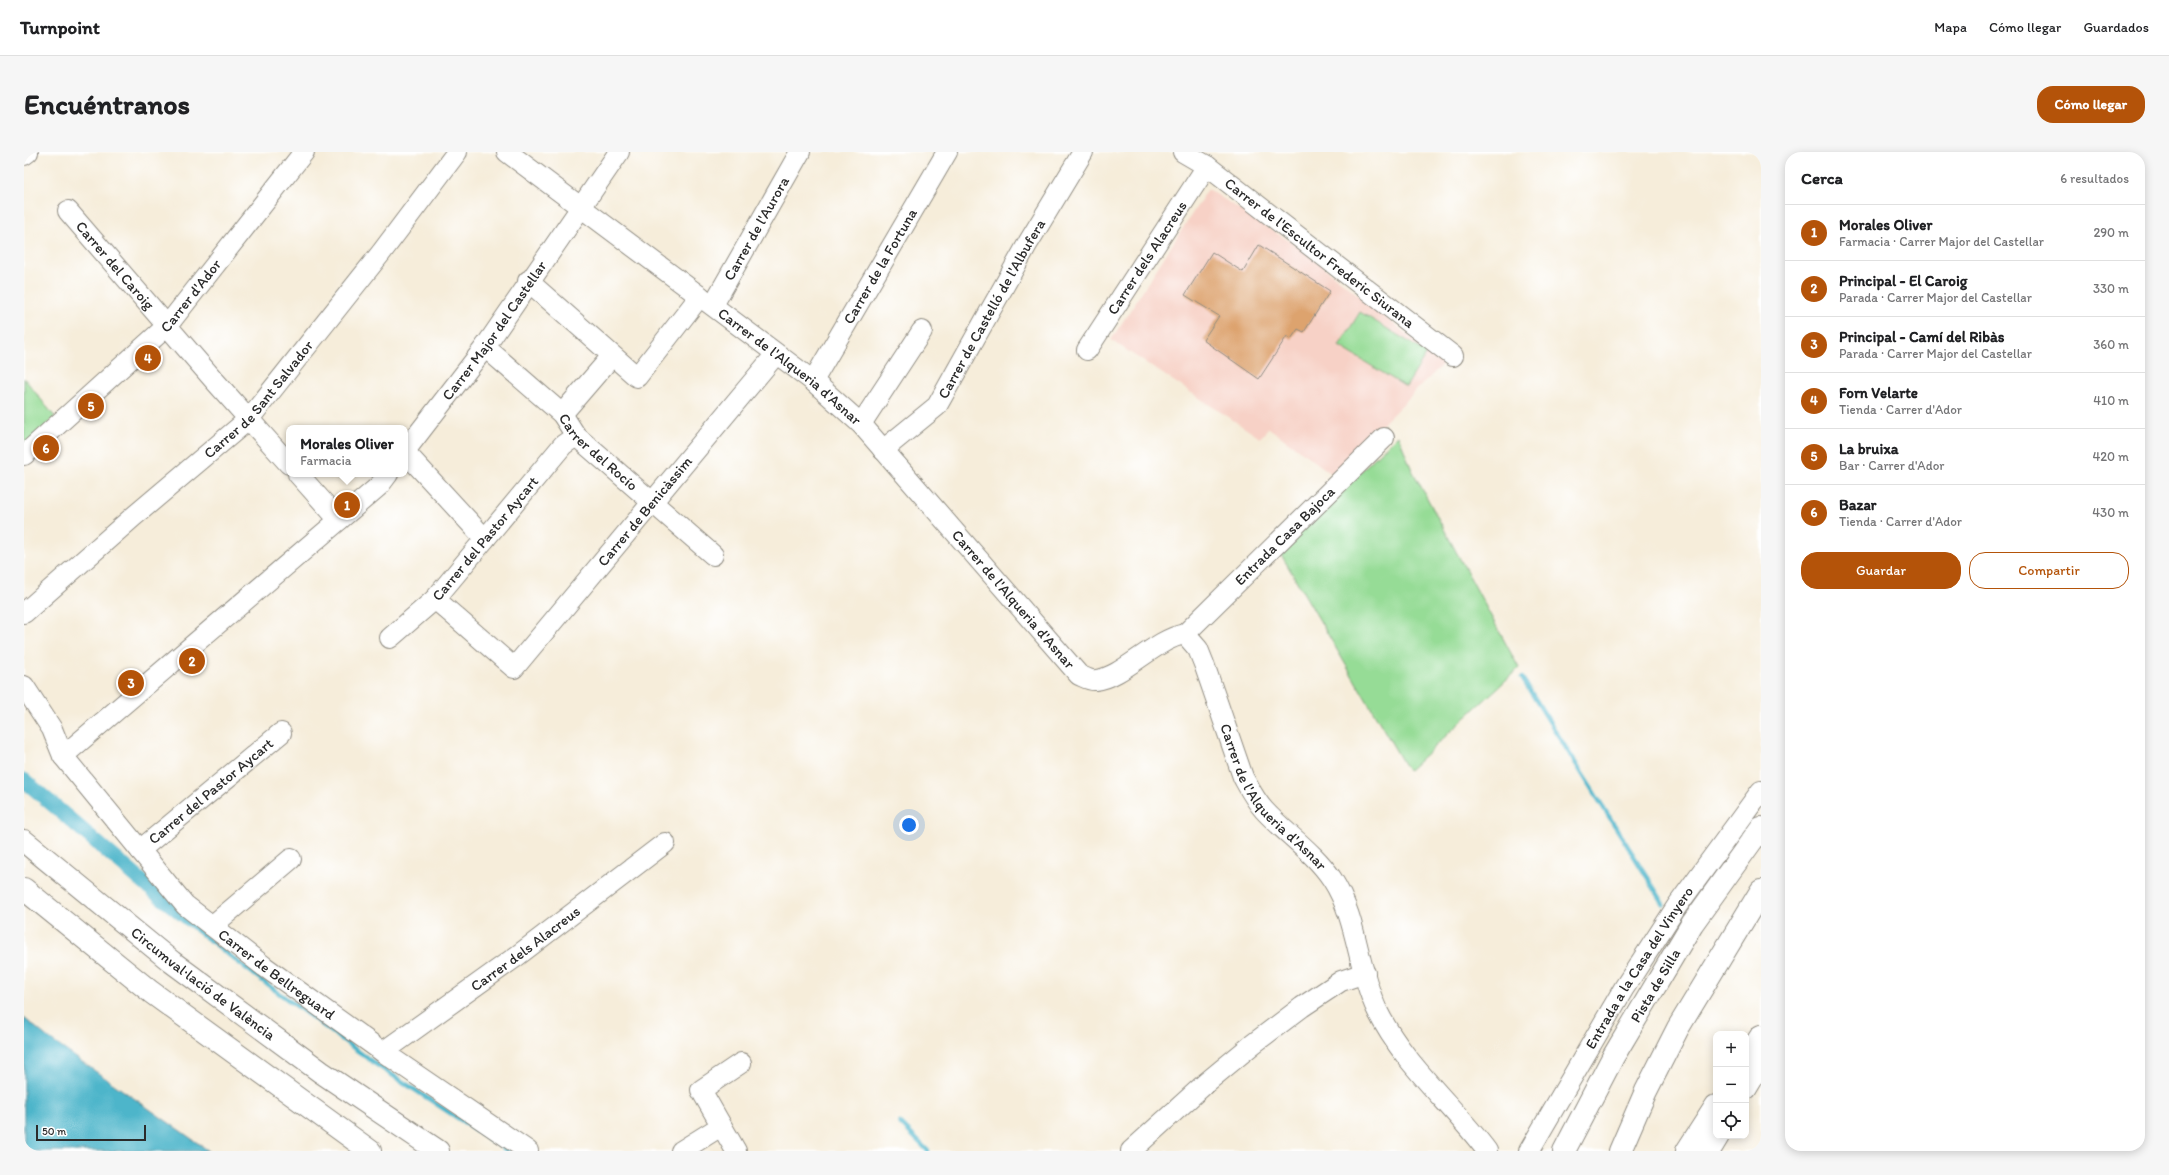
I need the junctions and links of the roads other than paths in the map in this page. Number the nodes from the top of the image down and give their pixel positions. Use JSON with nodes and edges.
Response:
{"nodes":[{"id":1,"x":28,"y":152,"type":"edge"},
{"id":2,"x":304,"y":152,"type":"edge"},
{"id":3,"x":457,"y":152,"type":"edge"},
{"id":4,"x":508,"y":152,"type":"edge"},
{"id":5,"x":619,"y":152,"type":"edge"},
{"id":6,"x":800,"y":152,"type":"edge"},
{"id":7,"x":948,"y":152,"type":"edge"},
{"id":8,"x":1083,"y":152,"type":"edge"},
{"id":9,"x":1183,"y":152,"type":"edge"},
{"id":10,"x":24,"y":155,"type":"edge"},
{"id":11,"x":1207,"y":166,"type":"junction"},
{"id":12,"x":581,"y":208,"type":"junction"},
{"id":13,"x":68,"y":211,"type":"dead end"},
{"id":14,"x":528,"y":281,"type":"junction"},
{"id":15,"x":707,"y":301,"type":"junction"},
{"id":16,"x":167,"y":326,"type":"junction"},
{"id":17,"x":922,"y":331,"type":"dead end"},
{"id":18,"x":485,"y":346,"type":"junction"},
{"id":19,"x":1087,"y":350,"type":"dead end"},
{"id":20,"x":776,"y":354,"type":"junction"},
{"id":21,"x":612,"y":356,"type":"junction"},
{"id":22,"x":1453,"y":356,"type":"dead end"},
{"id":23,"x":813,"y":381,"type":"junction"},
{"id":24,"x":562,"y":414,"type":"junction"},
{"id":25,"x":249,"y":419,"type":"junction"},
{"id":26,"x":861,"y":424,"type":"junction"},
{"id":27,"x":576,"y":436,"type":"junction"},
{"id":28,"x":1384,"y":438,"type":"dead end"},
{"id":29,"x":408,"y":447,"type":"edge"},
{"id":30,"x":883,"y":450,"type":"junction"},
{"id":31,"x":408,"y":454,"type":"edge"},
{"id":32,"x":24,"y":455,"type":"edge"},
{"id":33,"x":286,"y":461,"type":"edge"},
{"id":34,"x":301,"y":477,"type":"edge"},
{"id":35,"x":386,"y":477,"type":"edge"},
{"id":36,"x":653,"y":501,"type":"junction"},
{"id":37,"x":339,"y":520,"type":"junction"},
{"id":38,"x":485,"y":539,"type":"junction"},
{"id":39,"x":714,"y":556,"type":"dead end"},
{"id":40,"x":435,"y":600,"type":"junction"},
{"id":41,"x":24,"y":613,"type":"edge"},
{"id":42,"x":1185,"y":634,"type":"junction"},
{"id":43,"x":390,"y":638,"type":"dead end"},
{"id":44,"x":24,"y":686,"type":"edge"},
{"id":45,"x":282,"y":733,"type":"dead end"},
{"id":46,"x":63,"y":756,"type":"junction"},
{"id":47,"x":1761,"y":791,"type":"edge"},
{"id":48,"x":1761,"y":828,"type":"edge"},
{"id":49,"x":24,"y":841,"type":"edge"},
{"id":50,"x":665,"y":843,"type":"dead end"},
{"id":51,"x":140,"y":850,"type":"junction"},
{"id":52,"x":291,"y":859,"type":"dead end"},
{"id":53,"x":24,"y":889,"type":"edge"},
{"id":54,"x":1761,"y":891,"type":"edge"},
{"id":55,"x":212,"y":926,"type":"junction"},
{"id":56,"x":1364,"y":973,"type":"junction"},
{"id":57,"x":1761,"y":1036,"type":"edge"},
{"id":58,"x":383,"y":1052,"type":"junction"},
{"id":59,"x":1749,"y":1054,"type":"edge"},
{"id":60,"x":741,"y":1063,"type":"dead end"},
{"id":61,"x":1761,"y":1063,"type":"edge"},
{"id":62,"x":1749,"y":1083,"type":"edge"},
{"id":63,"x":1713,"y":1111,"type":"edge"},
{"id":64,"x":721,"y":1126,"type":"junction"},
{"id":65,"x":1716,"y":1139,"type":"edge"},
{"id":66,"x":370,"y":1151,"type":"edge"},
{"id":67,"x":438,"y":1151,"type":"edge"},
{"id":68,"x":528,"y":1151,"type":"edge"},
{"id":69,"x":681,"y":1151,"type":"edge"},
{"id":70,"x":736,"y":1151,"type":"edge"},
{"id":71,"x":1131,"y":1151,"type":"edge"},
{"id":72,"x":1487,"y":1151,"type":"edge"},
{"id":73,"x":1530,"y":1151,"type":"edge"},
{"id":74,"x":1564,"y":1151,"type":"edge"},
{"id":75,"x":1620,"y":1151,"type":"edge"},
{"id":76,"x":1687,"y":1151,"type":"edge"},
{"id":77,"x":1709,"y":1151,"type":"edge"}],
"edges":[{"from":1,"to":10,"type":"street"},
{"from":2,"to":16,"type":"street","name":"Carrer d'Ador"},
{"from":3,"to":25,"type":"street","name":"Carrer de Sant Salvador"},
{"from":4,"to":12,"type":"street","name":"Carrer de l'Alqueria d'Asnar"},
{"from":5,"to":12,"type":"street","name":"Carrer Major del Castellar"},
{"from":6,"to":15,"type":"street","name":"Carrer de l'Aurora"},
{"from":7,"to":23,"type":"street","name":"Carrer de la Fortuna"},
{"from":8,"to":30,"type":"street","name":"Carrer de Castelló de l'Albufera"},
{"from":9,"to":11,"type":"street","name":"Carrer de l'Escultor Frederic Siurana"},
{"from":11,"to":19,"type":"street","name":"Carrer dels Alacreus"},
{"from":11,"to":22,"type":"street","name":"Carrer de l'Escultor Frederic Siurana"},
{"from":12,"to":14,"type":"street","name":"Carrer Major del Castellar"},
{"from":12,"to":15,"type":"street","name":"Carrer de l'Alqueria d'Asnar"},
{"from":13,"to":16,"type":"street","name":"Carrer del Caroig"},
{"from":14,"to":18,"type":"street","name":"Carrer Major del Castellar"},
{"from":14,"to":21,"type":"street"},
{"from":15,"to":20,"type":"street","name":"Carrer de l'Alqueria d'Asnar"},
{"from":15,"to":21,"type":"street","name":"Carrer de l'Aurora"},
{"from":16,"to":25,"type":"street","name":"Carrer del Caroig"},
{"from":16,"to":32,"type":"street","name":"Carrer d'Ador"},
{"from":17,"to":26,"type":"street"},
{"from":18,"to":24,"type":"street","name":"Carrer del Rocío"},
{"from":18,"to":29,"type":"street","name":"Carrer Major del Castellar"},
{"from":20,"to":23,"type":"street","name":"Carrer de l'Alqueria d'Asnar"},
{"from":20,"to":36,"type":"street","name":"Carrer de Benicàssim"},
{"from":21,"to":24,"type":"street"},
{"from":23,"to":26,"type":"street","name":"Carrer de l'Alqueria d'Asnar"},
{"from":24,"to":27,"type":"street","name":"Carrer del Rocío"},
{"from":25,"to":33,"type":"street","name":"Carrer del Caroig"},
{"from":25,"to":41,"type":"street","name":"Carrer de Sant Salvador"},
{"from":26,"to":30,"type":"street","name":"Carrer de l'Alqueria d'Asnar"},
{"from":27,"to":36,"type":"street","name":"Carrer del Rocío"},
{"from":27,"to":38,"type":"street","name":"Carrer del Pastor Aycart"},
{"from":28,"to":42,"type":"street","name":"Entrada Casa Bajoca"},
{"from":30,"to":42,"type":"street","name":"Carrer de l'Alqueria d'Asnar"},
{"from":31,"to":38,"type":"street"},
{"from":34,"to":37,"type":"street"},
{"from":35,"to":37,"type":"street"},
{"from":36,"to":39,"type":"street","name":"Carrer del Rocío"},
{"from":36,"to":40,"type":"street","name":"Carrer de Benicàssim"},
{"from":37,"to":46,"type":"street"},
{"from":38,"to":40,"type":"street","name":"Carrer del Pastor Aycart"},
{"from":40,"to":43,"type":"street","name":"Carrer del Pastor Aycart"},
{"from":42,"to":56,"type":"street","name":"Carrer de l'Alqueria d'Asnar"},
{"from":44,"to":46,"type":"street","name":"Carrer de Bellreguard"},
{"from":45,"to":51,"type":"street","name":"Carrer del Pastor Aycart"},
{"from":46,"to":51,"type":"street","name":"Carrer de Bellreguard"},
{"from":47,"to":73,"type":"street","name":"Entrada a la Casa del Vinyero"},
{"from":48,"to":74,"type":"highway","name":"Pista de Silla"},
{"from":49,"to":67,"type":"highway","name":"Circumval·lació de València"},
{"from":50,"to":58,"type":"street","name":"Carrer dels Alacreus"},
{"from":51,"to":55,"type":"street","name":"Carrer de Bellreguard"},
{"from":52,"to":55,"type":"street"},
{"from":53,"to":66,"type":"highway"},
{"from":54,"to":75,"type":"highway"},
{"from":55,"to":58,"type":"street","name":"Carrer de Bellreguard"},
{"from":56,"to":71,"type":"street"},
{"from":56,"to":72,"type":"street","name":"Carrer de l'Alqueria d'Asnar"},
{"from":57,"to":59,"type":"highway"},
{"from":58,"to":68,"type":"street","name":"Carrer de Bellreguard"},
{"from":60,"to":64,"type":"street"},
{"from":61,"to":62,"type":"highway"},
{"from":63,"to":76,"type":"highway"},
{"from":64,"to":69,"type":"street"},
{"from":64,"to":70,"type":"street"},
{"from":65,"to":77,"type":"highway"}]}
